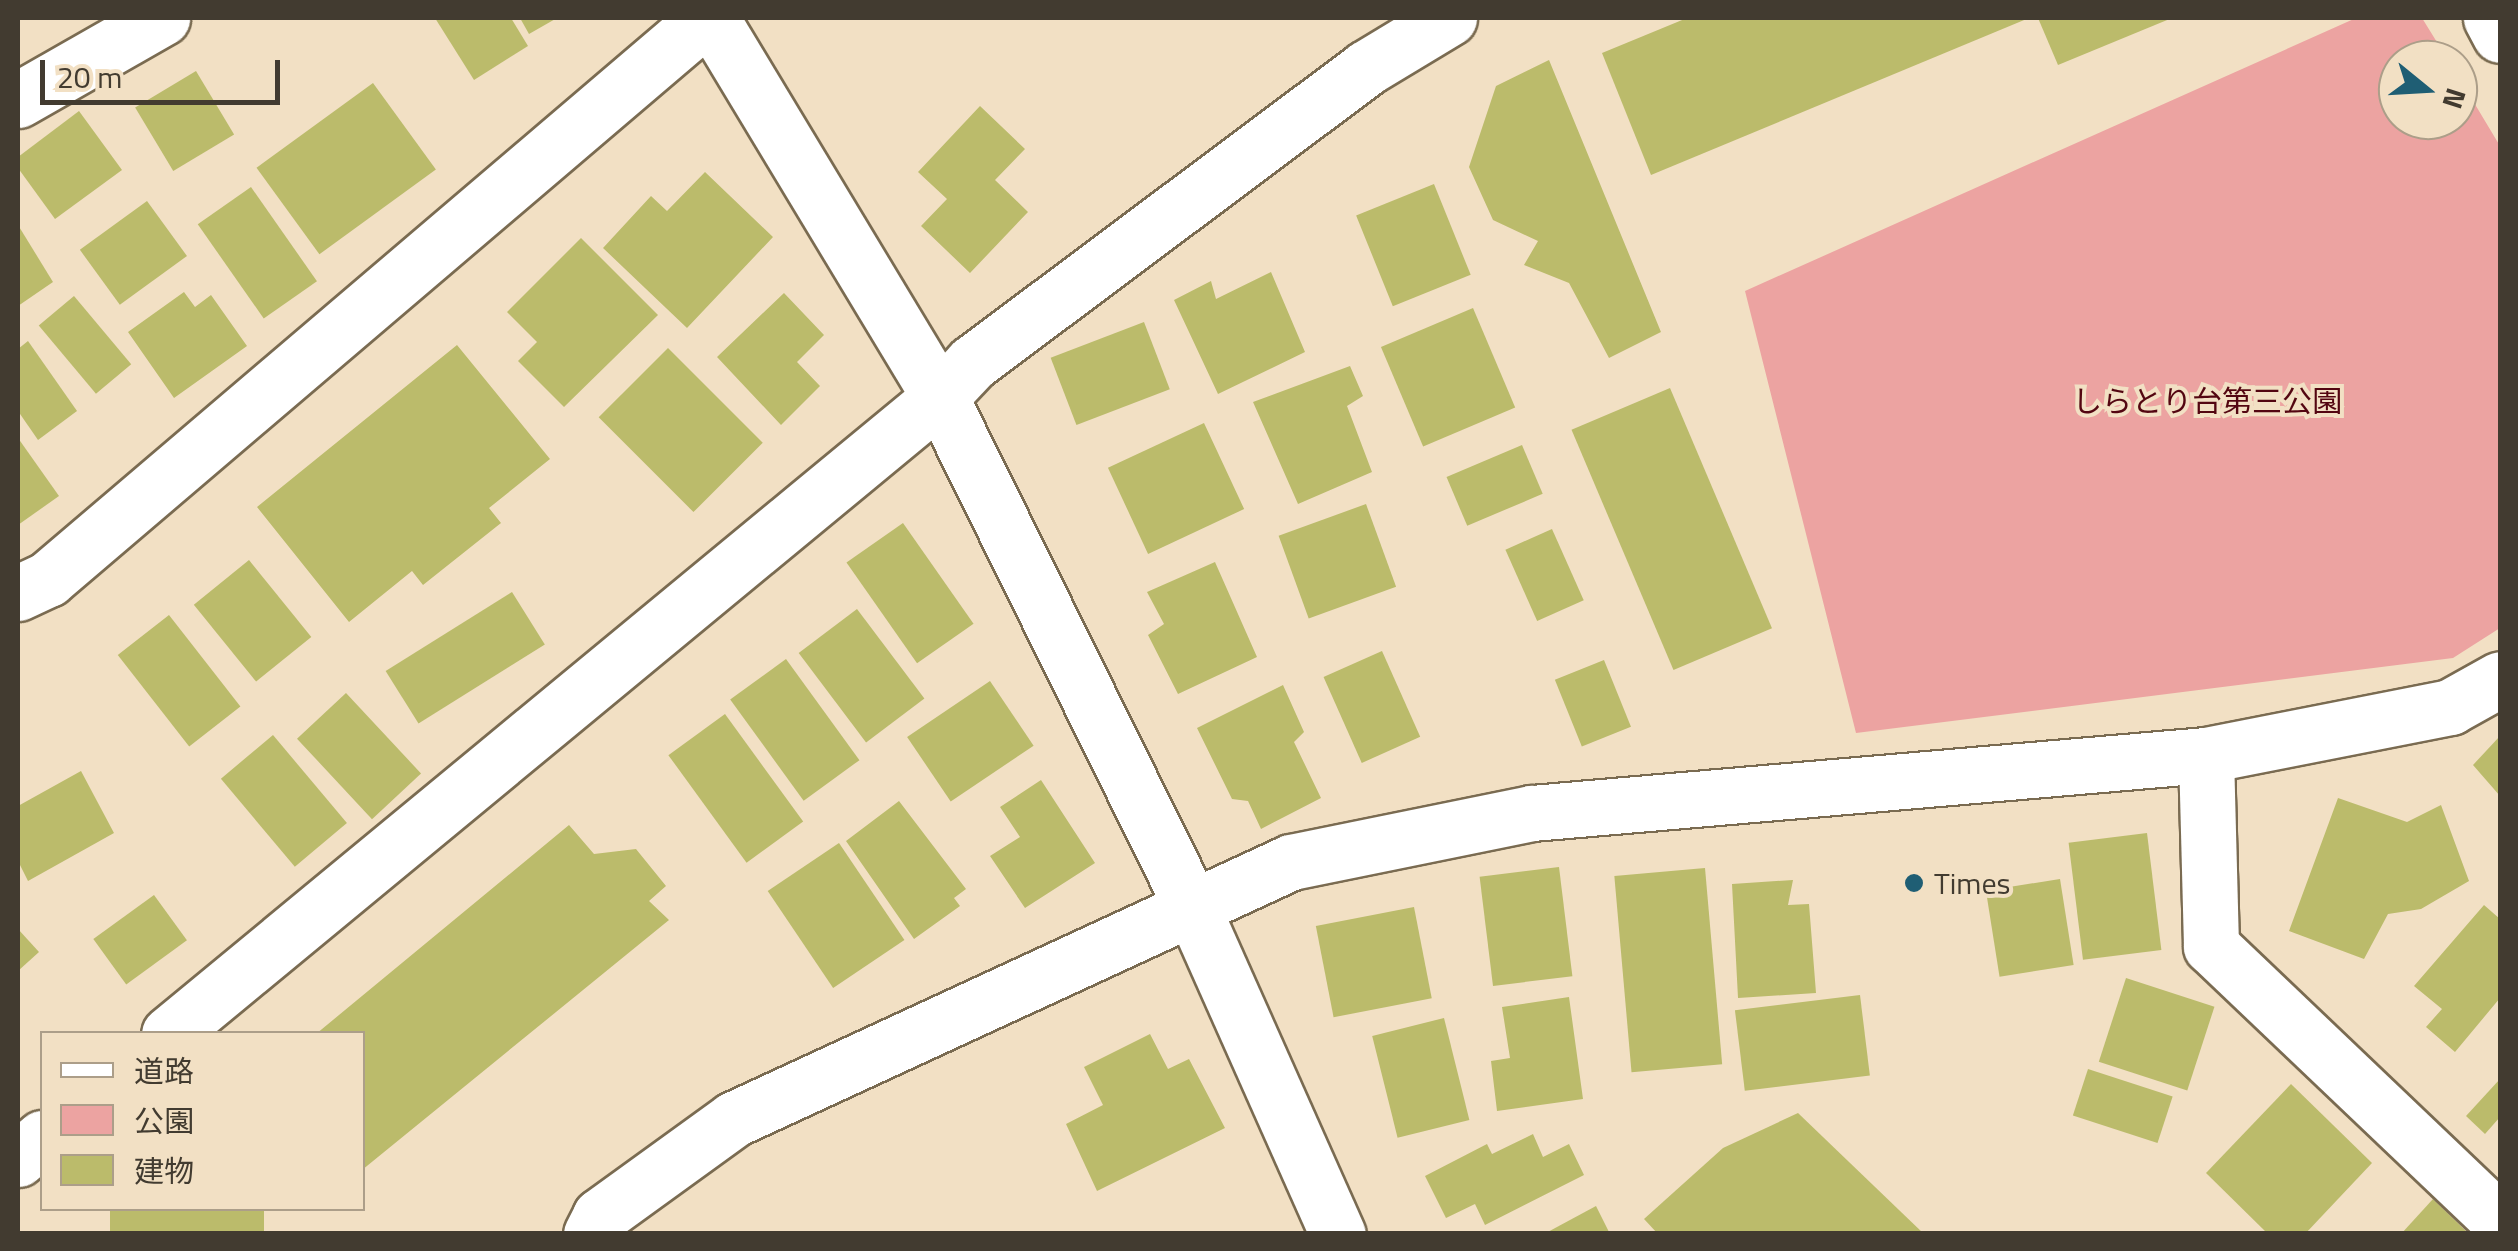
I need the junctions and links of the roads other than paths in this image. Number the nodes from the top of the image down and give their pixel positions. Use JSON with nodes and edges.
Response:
{"nodes":[{"id":1,"x":162,"y":18,"type":"edge"},
{"id":2,"x":709,"y":18,"type":"edge"},
{"id":3,"x":1449,"y":18,"type":"edge"},
{"id":4,"x":2490,"y":18,"type":"edge"},
{"id":5,"x":2500,"y":35,"type":"edge"},
{"id":6,"x":18,"y":100,"type":"edge"},
{"id":7,"x":940,"y":397,"type":"junction"},
{"id":8,"x":18,"y":593,"type":"edge"},
{"id":9,"x":2500,"y":679,"type":"edge"},
{"id":10,"x":2206,"y":755,"type":"junction"},
{"id":11,"x":1193,"y":909,"type":"junction"},
{"id":12,"x":173,"y":1031,"type":"edge"},
{"id":13,"x":40,"y":1140,"type":"edge"},
{"id":14,"x":18,"y":1159,"type":"edge"},
{"id":15,"x":2500,"y":1221,"type":"edge"},
{"id":16,"x":591,"y":1234,"type":"edge"},
{"id":17,"x":1338,"y":1234,"type":"edge"}],
"edges":[{"from":1,"to":6,"type":"street"},
{"from":2,"to":7,"type":"street"},
{"from":2,"to":8,"type":"street"},
{"from":3,"to":7,"type":"street"},
{"from":4,"to":5,"type":"street"},
{"from":7,"to":11,"type":"street"},
{"from":7,"to":12,"type":"street"},
{"from":9,"to":10,"type":"street"},
{"from":10,"to":11,"type":"street"},
{"from":10,"to":15,"type":"street"},
{"from":11,"to":16,"type":"street"},
{"from":11,"to":17,"type":"street"},
{"from":13,"to":14,"type":"street"}]}
